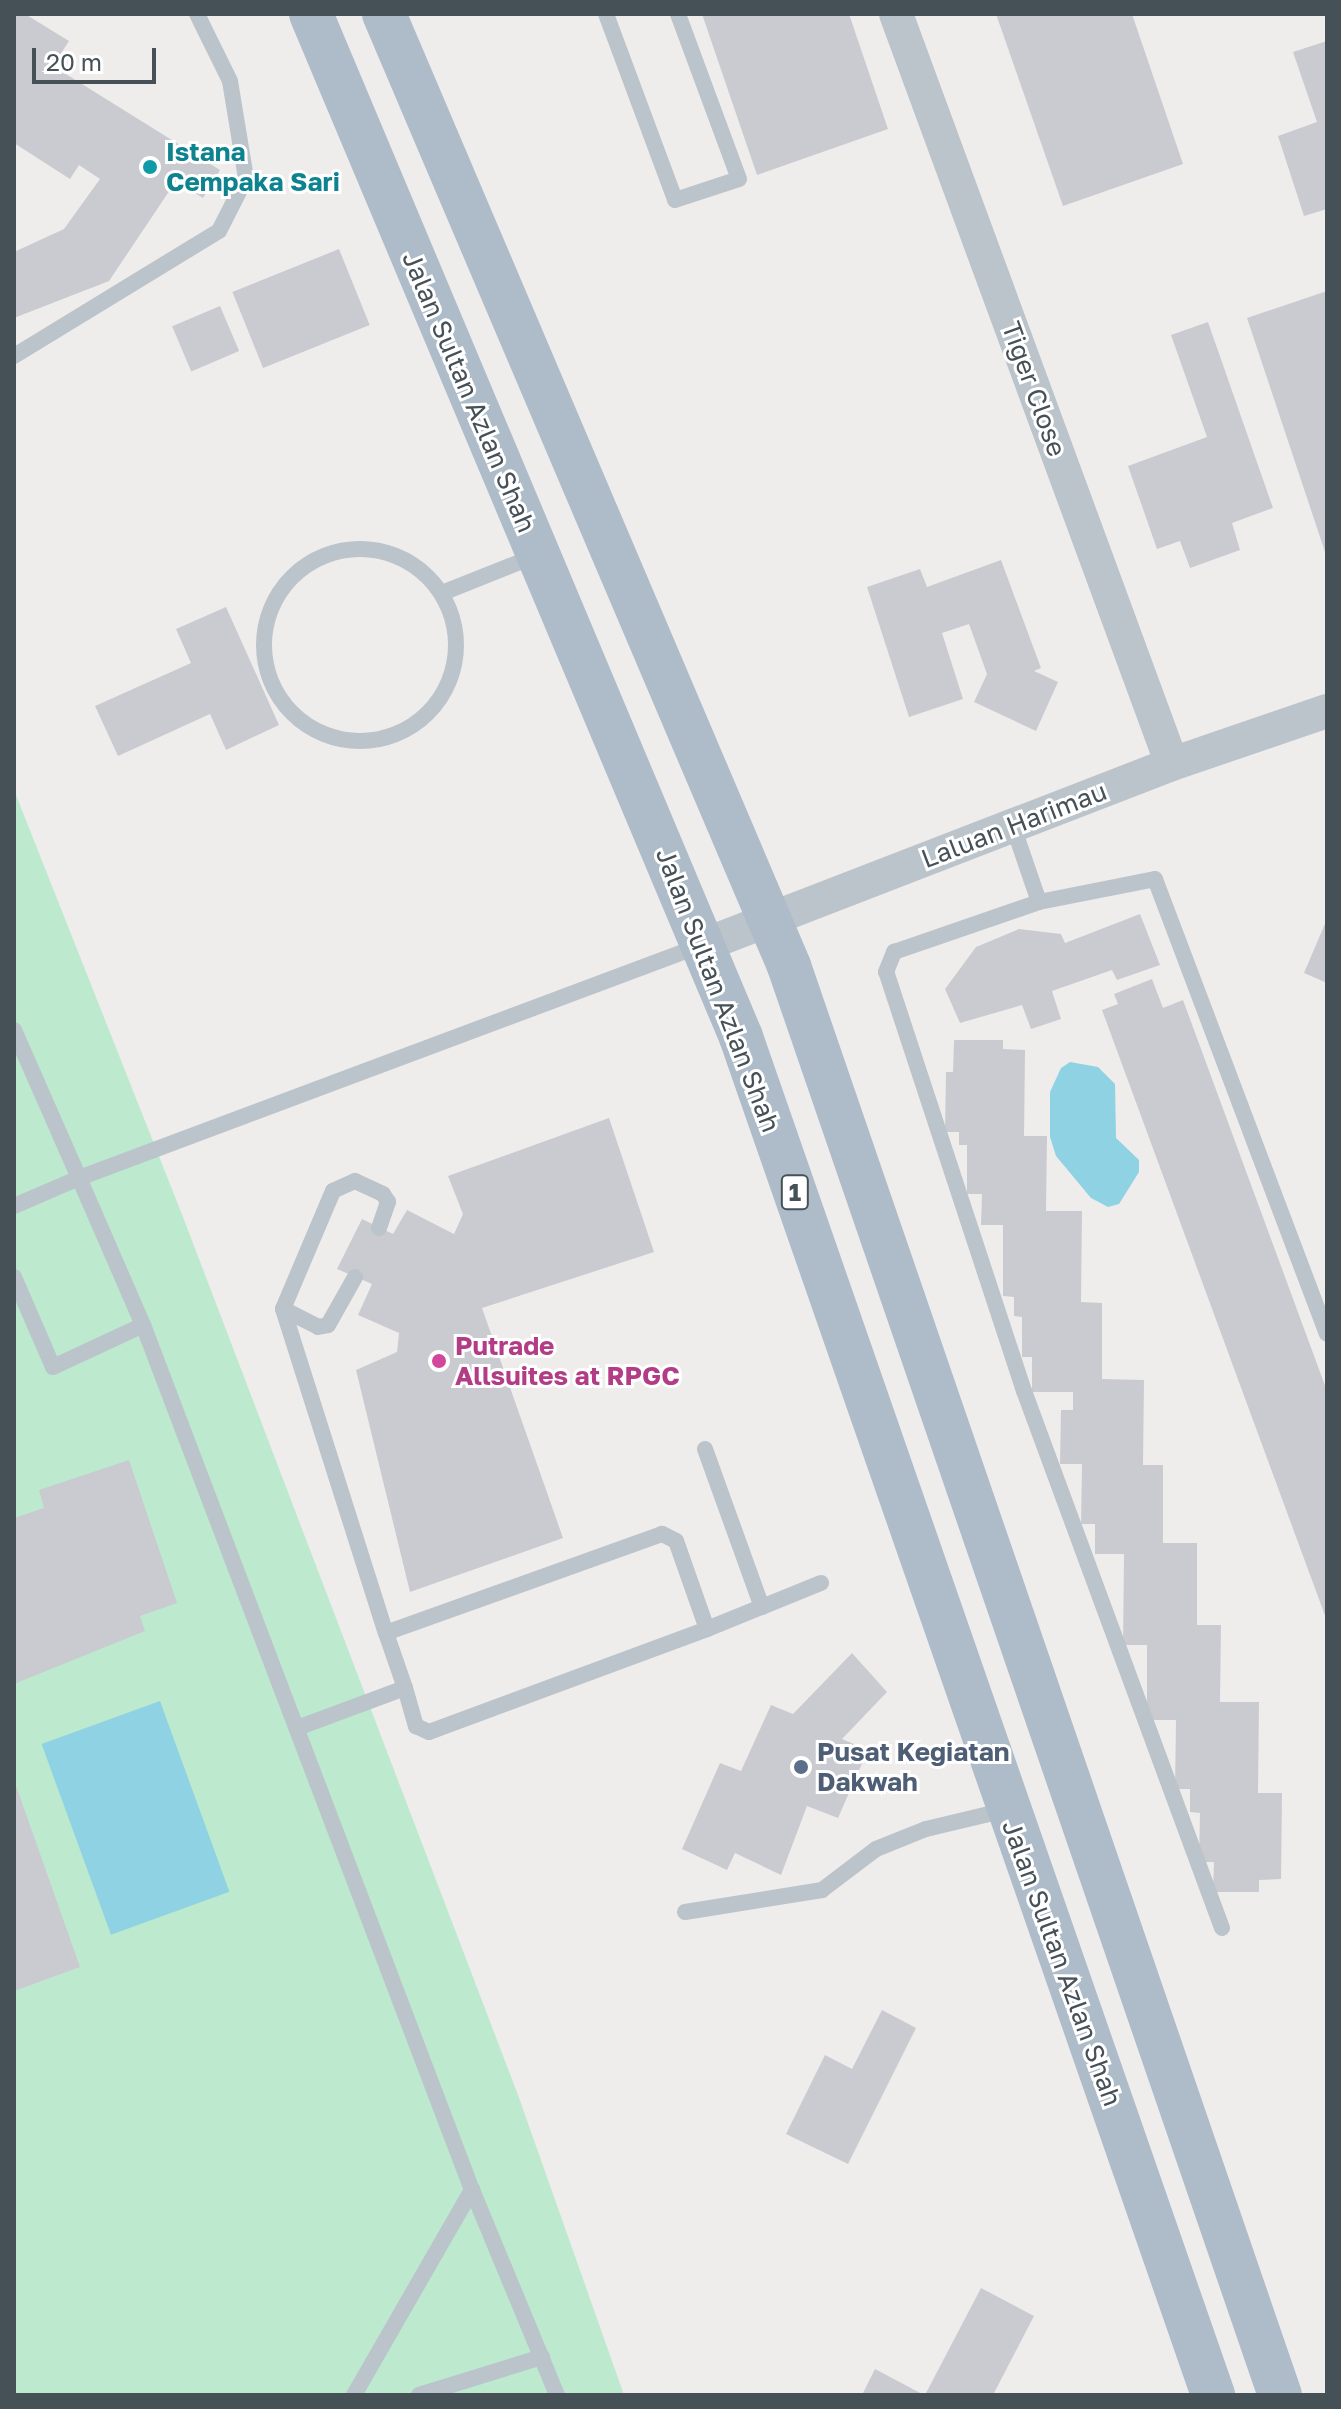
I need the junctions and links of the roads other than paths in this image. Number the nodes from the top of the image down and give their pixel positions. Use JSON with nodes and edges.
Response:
{"nodes":[{"id":1,"x":197,"y":14,"type":"edge"},
{"id":2,"x":311,"y":14,"type":"edge"},
{"id":3,"x":384,"y":14,"type":"edge"},
{"id":4,"x":606,"y":14,"type":"edge"},
{"id":5,"x":678,"y":14,"type":"edge"},
{"id":6,"x":896,"y":14,"type":"edge"},
{"id":7,"x":14,"y":356,"type":"edge"},
{"id":8,"x":537,"y":555,"type":"junction"},
{"id":9,"x":442,"y":593,"type":"junction"},
{"id":10,"x":1327,"y":711,"type":"edge"},
{"id":11,"x":1172,"y":764,"type":"junction"},
{"id":12,"x":1013,"y":826,"type":"junction"},
{"id":13,"x":1039,"y":902,"type":"junction"},
{"id":14,"x":771,"y":920,"type":"junction"},
{"id":15,"x":704,"y":945,"type":"junction"},
{"id":16,"x":14,"y":1030,"type":"edge"},
{"id":17,"x":79,"y":1178,"type":"junction"},
{"id":18,"x":14,"y":1206,"type":"edge"},
{"id":19,"x":379,"y":1228,"type":"dead end"},
{"id":20,"x":14,"y":1277,"type":"edge"},
{"id":21,"x":355,"y":1277,"type":"dead end"},
{"id":22,"x":283,"y":1309,"type":"junction"},
{"id":23,"x":143,"y":1325,"type":"junction"},
{"id":24,"x":1327,"y":1334,"type":"edge"},
{"id":25,"x":705,"y":1449,"type":"dead end"},
{"id":26,"x":821,"y":1583,"type":"dead end"},
{"id":27,"x":762,"y":1607,"type":"junction"},
{"id":28,"x":707,"y":1629,"type":"junction"},
{"id":29,"x":386,"y":1633,"type":"junction"},
{"id":30,"x":405,"y":1688,"type":"junction"},
{"id":31,"x":297,"y":1728,"type":"junction"},
{"id":32,"x":1006,"y":1810,"type":"junction"},
{"id":33,"x":685,"y":1912,"type":"dead end"},
{"id":34,"x":1222,"y":1928,"type":"dead end"},
{"id":35,"x":472,"y":2190,"type":"junction"},
{"id":36,"x":542,"y":2357,"type":"junction"},
{"id":37,"x":424,"y":2394,"type":"edge"},
{"id":38,"x":354,"y":2395,"type":"edge"},
{"id":39,"x":557,"y":2395,"type":"edge"},
{"id":40,"x":1213,"y":2395,"type":"edge"},
{"id":41,"x":1280,"y":2395,"type":"edge"}],
"edges":[{"from":1,"to":7,"type":"lane"},
{"from":2,"to":8,"type":"main road","name":"Jalan Sultan Azlan Shah","number":"1"},
{"from":3,"to":14,"type":"main road"},
{"from":4,"to":5,"type":"lane"},
{"from":6,"to":11,"type":"street","name":"Tiger Close"},
{"from":8,"to":9,"type":"lane"},
{"from":8,"to":15,"type":"main road","name":"Jalan Sultan Azlan Shah","number":"1"},
{"from":9,"to":9,"type":"lane"},
{"from":10,"to":11,"type":"street","name":"Laluan Harimau"},
{"from":11,"to":12,"type":"street","name":"Laluan Harimau"},
{"from":12,"to":13,"type":"lane"},
{"from":12,"to":14,"type":"street","name":"Laluan Harimau"},
{"from":13,"to":24,"type":"lane"},
{"from":13,"to":34,"type":"lane"},
{"from":14,"to":15,"type":"street","name":"Laluan Harimau"},
{"from":14,"to":41,"type":"main road"},
{"from":15,"to":17,"type":"lane"},
{"from":15,"to":32,"type":"main road","name":"Jalan Sultan Azlan Shah","number":"1"},
{"from":16,"to":17,"type":"lane"},
{"from":17,"to":18,"type":"lane"},
{"from":17,"to":23,"type":"lane"},
{"from":19,"to":22,"type":"lane"},
{"from":20,"to":23,"type":"lane"},
{"from":21,"to":22,"type":"lane"},
{"from":22,"to":29,"type":"lane"},
{"from":23,"to":31,"type":"lane"},
{"from":25,"to":27,"type":"lane"},
{"from":26,"to":27,"type":"lane"},
{"from":27,"to":28,"type":"lane"},
{"from":28,"to":29,"type":"lane"},
{"from":28,"to":30,"type":"lane"},
{"from":29,"to":30,"type":"lane"},
{"from":30,"to":31,"type":"lane"},
{"from":31,"to":35,"type":"lane"},
{"from":32,"to":33,"type":"lane"},
{"from":32,"to":40,"type":"main road","name":"Jalan Sultan Azlan Shah","number":"1"},
{"from":35,"to":36,"type":"lane"},
{"from":35,"to":38,"type":"lane"},
{"from":36,"to":37,"type":"lane"},
{"from":36,"to":39,"type":"lane"}]}
